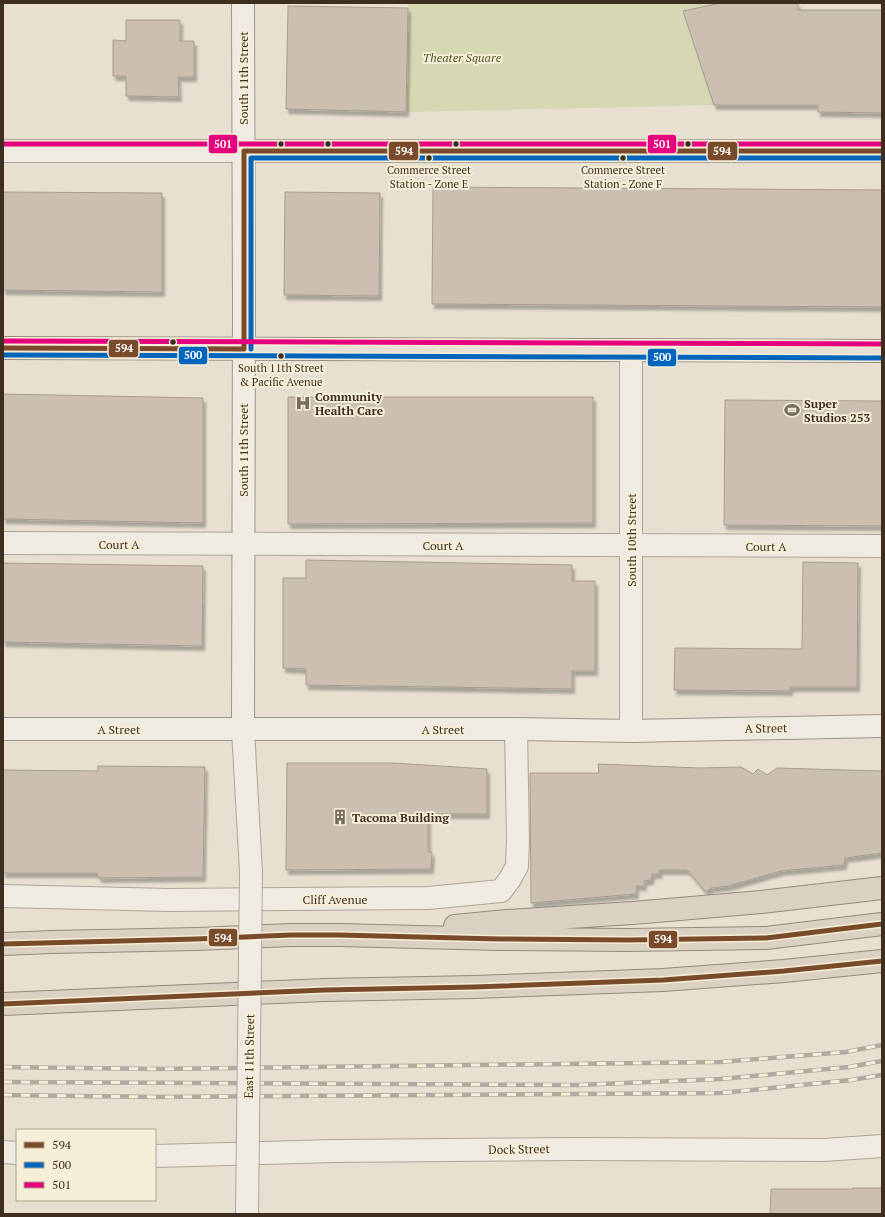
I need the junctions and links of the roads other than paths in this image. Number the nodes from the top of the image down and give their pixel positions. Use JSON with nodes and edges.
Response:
{"nodes":[{"id":1,"x":243,"y":3,"type":"edge"},
{"id":2,"x":3,"y":151,"type":"edge"},
{"id":3,"x":244,"y":151,"type":"junction"},
{"id":4,"x":882,"y":151,"type":"edge"},
{"id":5,"x":3,"y":348,"type":"edge"},
{"id":6,"x":244,"y":349,"type":"junction"},
{"id":7,"x":631,"y":350,"type":"junction"},
{"id":8,"x":882,"y":351,"type":"edge"},
{"id":9,"x":3,"y":543,"type":"edge"},
{"id":10,"x":243,"y":544,"type":"junction"},
{"id":11,"x":631,"y":545,"type":"junction"},
{"id":12,"x":882,"y":546,"type":"edge"},
{"id":13,"x":882,"y":726,"type":"edge"},
{"id":14,"x":3,"y":728,"type":"edge"},
{"id":15,"x":516,"y":729,"type":"junction"},
{"id":16,"x":243,"y":730,"type":"junction"},
{"id":17,"x":631,"y":731,"type":"junction"},
{"id":18,"x":882,"y":888,"type":"edge"},
{"id":19,"x":3,"y":896,"type":"edge"},
{"id":20,"x":882,"y":924,"type":"edge"},
{"id":21,"x":339,"y":935,"type":"junction"},
{"id":22,"x":3,"y":944,"type":"edge"},
{"id":23,"x":882,"y":962,"type":"edge"},
{"id":24,"x":3,"y":1004,"type":"edge"},
{"id":25,"x":882,"y":1146,"type":"edge"},
{"id":26,"x":3,"y":1152,"type":"edge"},
{"id":27,"x":16,"y":1153,"type":"edge"},
{"id":28,"x":156,"y":1156,"type":"edge"},
{"id":29,"x":247,"y":1214,"type":"edge"}],
"edges":[{"from":1,"to":3,"type":"street","name":"South 11th Street"},
{"from":2,"to":3,"type":"street"},
{"from":3,"to":4,"type":"street"},
{"from":3,"to":6,"type":"street","name":"South 11th Street"},
{"from":5,"to":6,"type":"main road"},
{"from":6,"to":7,"type":"main road"},
{"from":6,"to":10,"type":"street","name":"South 11th Street"},
{"from":7,"to":8,"type":"main road"},
{"from":7,"to":11,"type":"street","name":"South 10th Street"},
{"from":9,"to":10,"type":"street","name":"Court A"},
{"from":10,"to":11,"type":"street","name":"Court A"},
{"from":10,"to":16,"type":"street","name":"South 11th Street"},
{"from":11,"to":12,"type":"street","name":"Court A"},
{"from":11,"to":17,"type":"street","name":"South 10th Street"},
{"from":13,"to":17,"type":"street","name":"A Street"},
{"from":14,"to":16,"type":"street","name":"A Street"},
{"from":15,"to":16,"type":"street","name":"A Street"},
{"from":15,"to":17,"type":"street","name":"A Street"},
{"from":15,"to":19,"type":"street","name":"Cliff Avenue"},
{"from":16,"to":29,"type":"street","name":"East 11th Street","bridge":true},
{"from":18,"to":21,"type":"highway"},
{"from":20,"to":21,"type":"highway"},
{"from":21,"to":22,"type":"highway"},
{"from":23,"to":24,"type":"highway"},
{"from":25,"to":28,"type":"street","name":"Dock Street"},
{"from":26,"to":27,"type":"street"}]}
